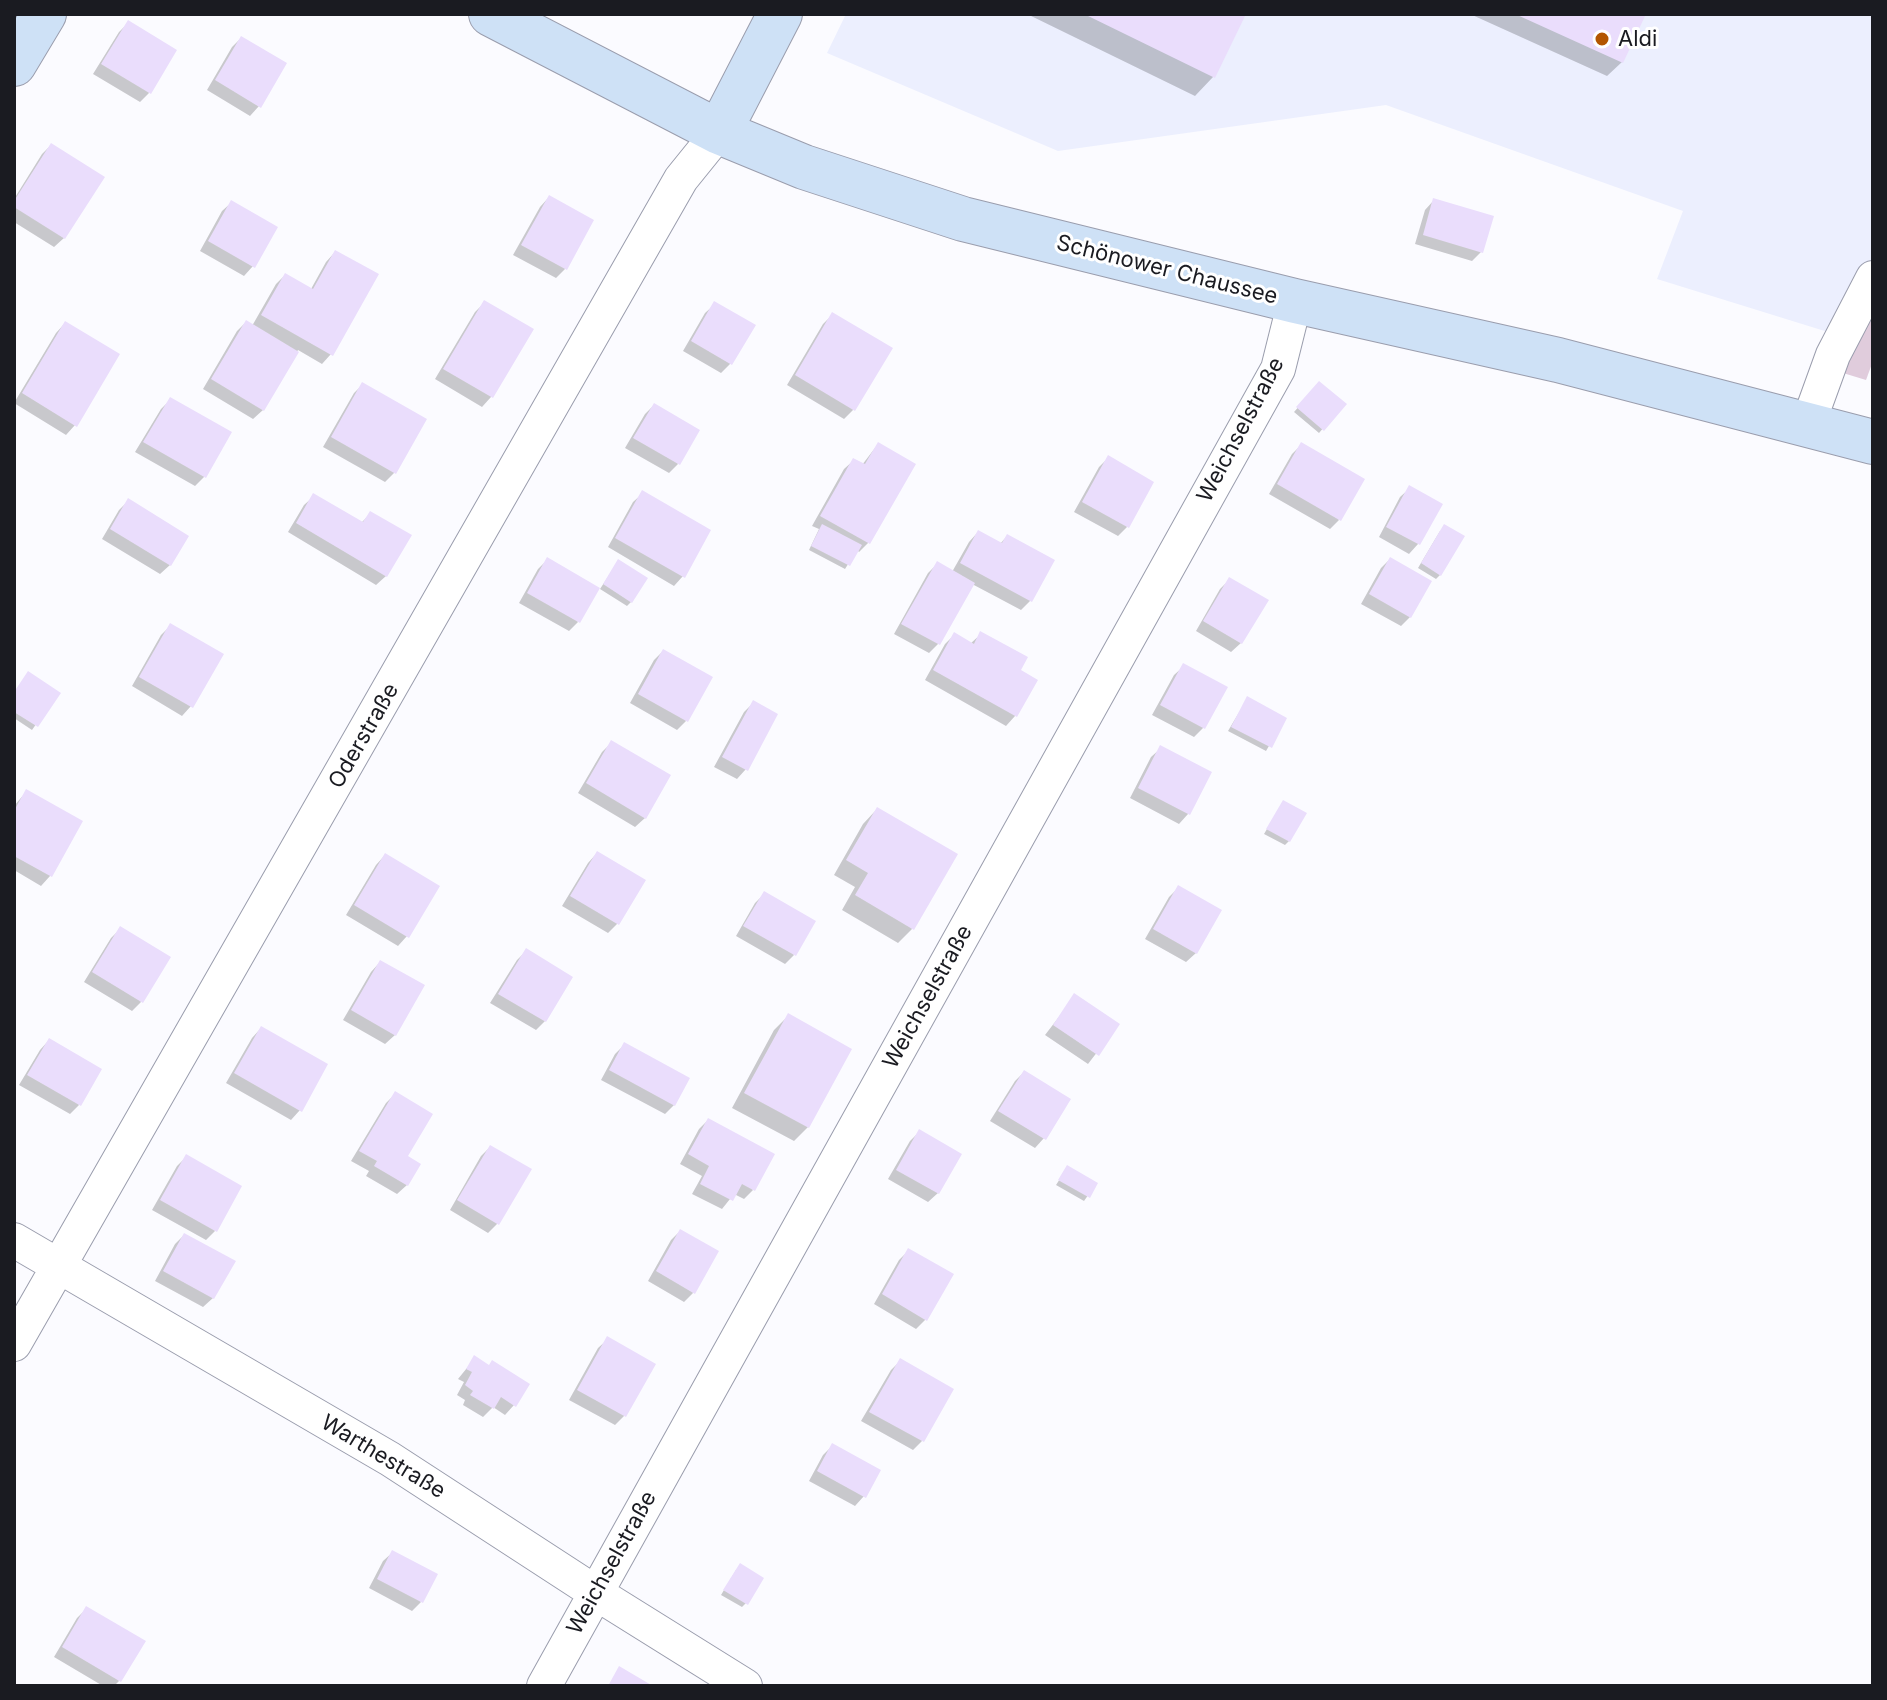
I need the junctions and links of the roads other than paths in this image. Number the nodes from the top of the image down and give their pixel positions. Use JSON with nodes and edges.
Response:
{"nodes":[{"id":1,"x":44,"y":14,"type":"edge"},
{"id":2,"x":491,"y":14,"type":"edge"},
{"id":3,"x":780,"y":14,"type":"edge"},
{"id":4,"x":14,"y":64,"type":"edge"},
{"id":5,"x":719,"y":132,"type":"junction"},
{"id":6,"x":1873,"y":278,"type":"edge"},
{"id":7,"x":1295,"y":301,"type":"junction"},
{"id":8,"x":1808,"y":424,"type":"junction"},
{"id":9,"x":1873,"y":442,"type":"edge"},
{"id":10,"x":14,"y":1240,"type":"edge"},
{"id":11,"x":58,"y":1267,"type":"junction"},
{"id":12,"x":14,"y":1344,"type":"edge"},
{"id":13,"x":596,"y":1593,"type":"junction"},
{"id":14,"x":544,"y":1686,"type":"edge"},
{"id":15,"x":745,"y":1686,"type":"edge"}],
"edges":[{"from":1,"to":4,"type":"main road"},
{"from":2,"to":5,"type":"main road","name":"Schönower Chaussee"},
{"from":3,"to":5,"type":"main road"},
{"from":5,"to":7,"type":"main road","name":"Schönower Chaussee"},
{"from":5,"to":11,"type":"street","name":"Oderstraße"},
{"from":6,"to":8,"type":"street"},
{"from":7,"to":8,"type":"main road","name":"Schönower Chaussee"},
{"from":7,"to":13,"type":"street","name":"Weichselstraße"},
{"from":8,"to":9,"type":"main road","name":"Schönower Chaussee"},
{"from":10,"to":11,"type":"street","name":"Warthestraße"},
{"from":11,"to":12,"type":"street","name":"Oderstraße"},
{"from":11,"to":13,"type":"street","name":"Warthestraße"},
{"from":13,"to":14,"type":"street","name":"Weichselstraße"},
{"from":13,"to":15,"type":"street","name":"Warthestraße"}]}
